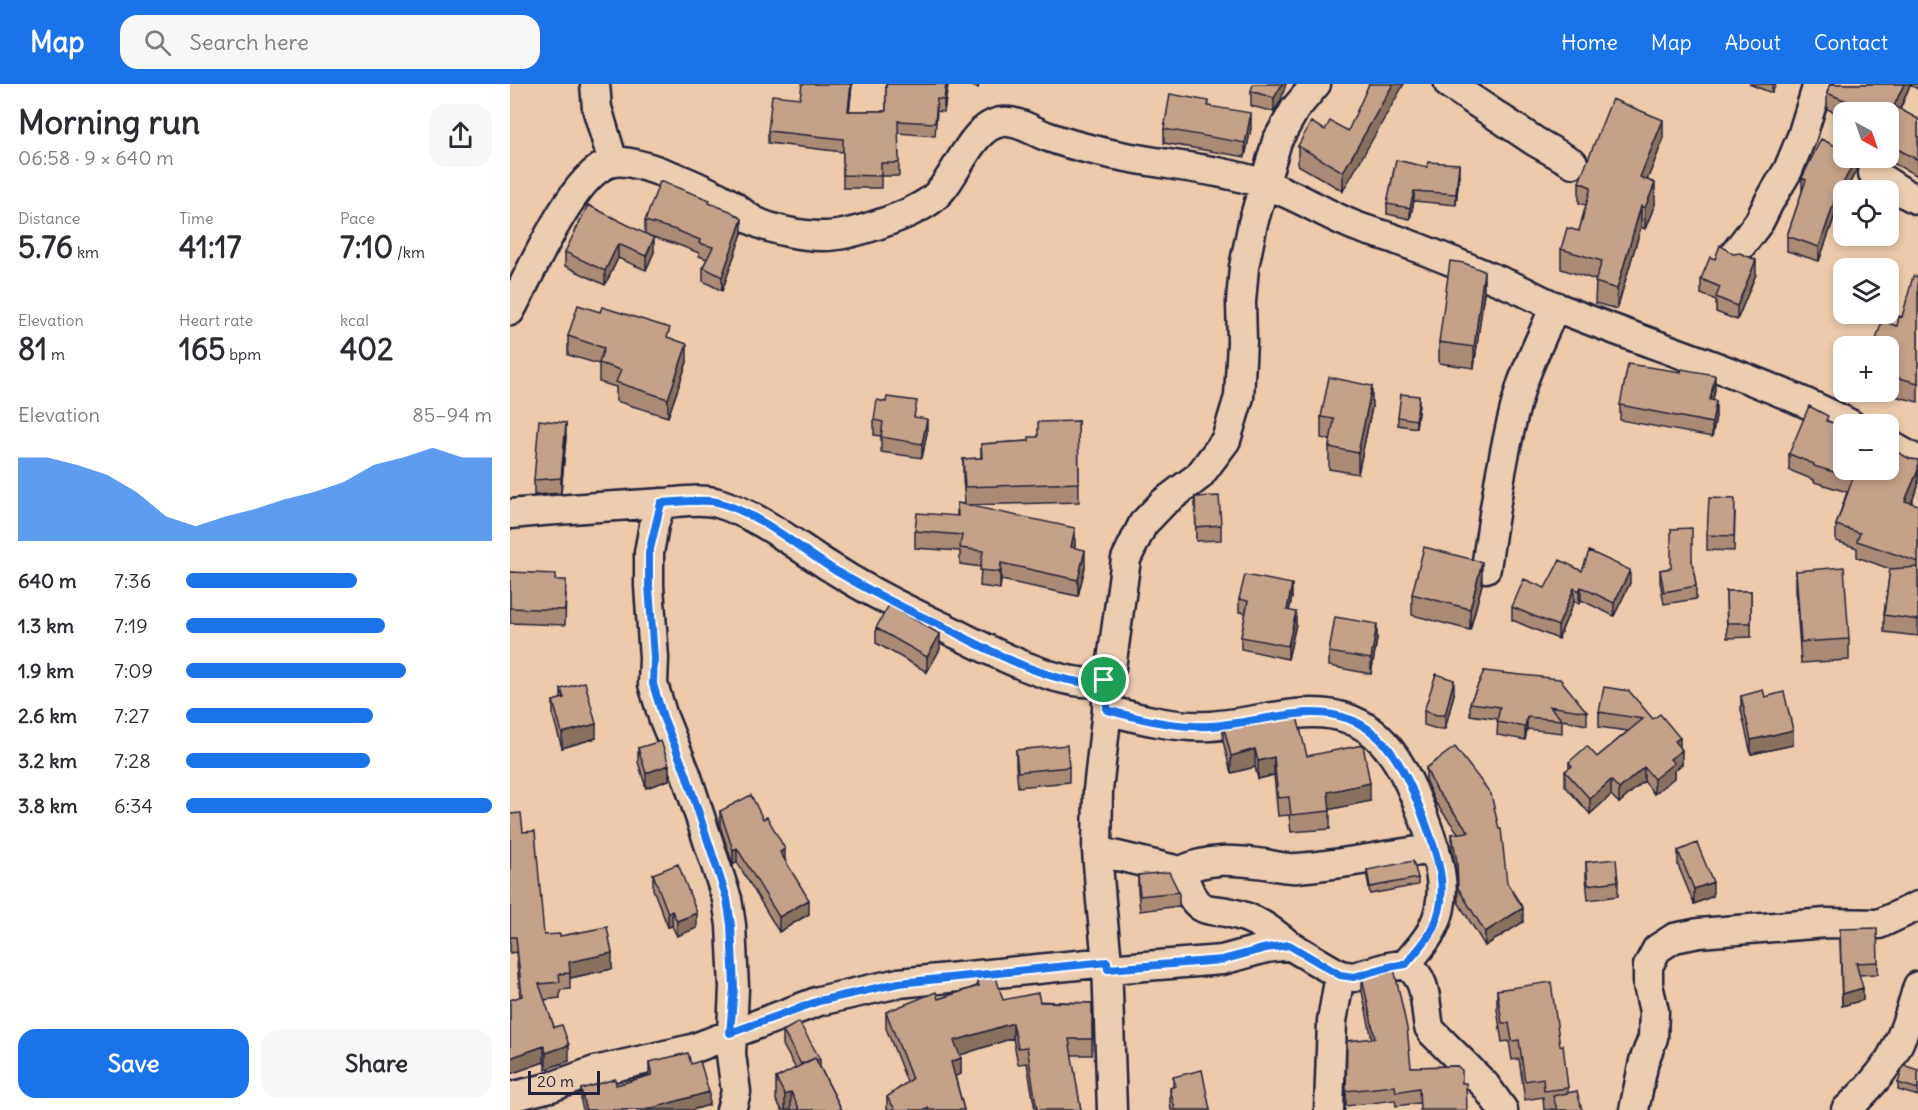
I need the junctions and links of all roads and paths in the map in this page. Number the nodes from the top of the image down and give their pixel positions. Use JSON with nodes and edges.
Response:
{"nodes":[{"id":1,"x":595,"y":84,"type":"edge"},
{"id":2,"x":1316,"y":84,"type":"edge"},
{"id":3,"x":1449,"y":84,"type":"edge"},
{"id":4,"x":1818,"y":84,"type":"edge"},
{"id":5,"x":613,"y":162,"type":"junction"},
{"id":6,"x":1573,"y":163,"type":"dead end"},
{"id":7,"x":1873,"y":173,"type":"dead end"},
{"id":8,"x":1265,"y":184,"type":"junction"},
{"id":9,"x":1918,"y":200,"type":"edge"},
{"id":10,"x":1736,"y":252,"type":"edge"},
{"id":11,"x":1555,"y":306,"type":"junction"},
{"id":12,"x":510,"y":310,"type":"edge"},
{"id":13,"x":1833,"y":416,"type":"edge"},
{"id":14,"x":1899,"y":450,"type":"edge"},
{"id":15,"x":1918,"y":460,"type":"edge"},
{"id":16,"x":661,"y":503,"type":"junction"},
{"id":17,"x":510,"y":514,"type":"edge"},
{"id":18,"x":1486,"y":568,"type":"dead end"},
{"id":19,"x":1104,"y":680,"type":"junction"},
{"id":20,"x":1107,"y":710,"type":"junction"},
{"id":21,"x":1435,"y":849,"type":"junction"},
{"id":22,"x":1097,"y":851,"type":"junction"},
{"id":23,"x":1179,"y":872,"type":"junction"},
{"id":24,"x":1918,"y":906,"type":"edge"},
{"id":25,"x":1289,"y":945,"type":"junction"},
{"id":26,"x":1406,"y":964,"type":"junction"},
{"id":27,"x":1108,"y":965,"type":"junction"},
{"id":28,"x":1340,"y":975,"type":"junction"},
{"id":29,"x":1918,"y":986,"type":"edge"},
{"id":30,"x":730,"y":1033,"type":"junction"},
{"id":31,"x":510,"y":1097,"type":"edge"},
{"id":32,"x":731,"y":1110,"type":"edge"},
{"id":33,"x":1113,"y":1110,"type":"edge"},
{"id":34,"x":1329,"y":1110,"type":"edge"},
{"id":35,"x":1503,"y":1110,"type":"edge"},
{"id":36,"x":1634,"y":1110,"type":"edge"},
{"id":37,"x":1846,"y":1110,"type":"edge"}],
"edges":[{"from":1,"to":5,"type":"street"},
{"from":2,"to":8,"type":"street"},
{"from":3,"to":6,"type":"street"},
{"from":4,"to":10,"type":"street"},
{"from":5,"to":8,"type":"street"},
{"from":5,"to":12,"type":"street"},
{"from":7,"to":9,"type":"street"},
{"from":8,"to":11,"type":"street"},
{"from":8,"to":19,"type":"street"},
{"from":11,"to":13,"type":"street"},
{"from":11,"to":18,"type":"street"},
{"from":14,"to":15,"type":"street"},
{"from":16,"to":17,"type":"street"},
{"from":16,"to":19,"type":"street"},
{"from":16,"to":30,"type":"street"},
{"from":19,"to":20,"type":"street"},
{"from":20,"to":21,"type":"street"},
{"from":20,"to":22,"type":"street"},
{"from":21,"to":23,"type":"street"},
{"from":21,"to":26,"type":"street"},
{"from":22,"to":23,"type":"street"},
{"from":22,"to":27,"type":"street"},
{"from":23,"to":25,"type":"street"},
{"from":24,"to":36,"type":"street"},
{"from":25,"to":27,"type":"street"},
{"from":25,"to":28,"type":"street"},
{"from":26,"to":28,"type":"street"},
{"from":26,"to":35,"type":"street"},
{"from":27,"to":30,"type":"street"},
{"from":27,"to":33,"type":"street"},
{"from":28,"to":34,"type":"street"},
{"from":29,"to":37,"type":"street"},
{"from":30,"to":31,"type":"street"},
{"from":30,"to":32,"type":"street"}]}
